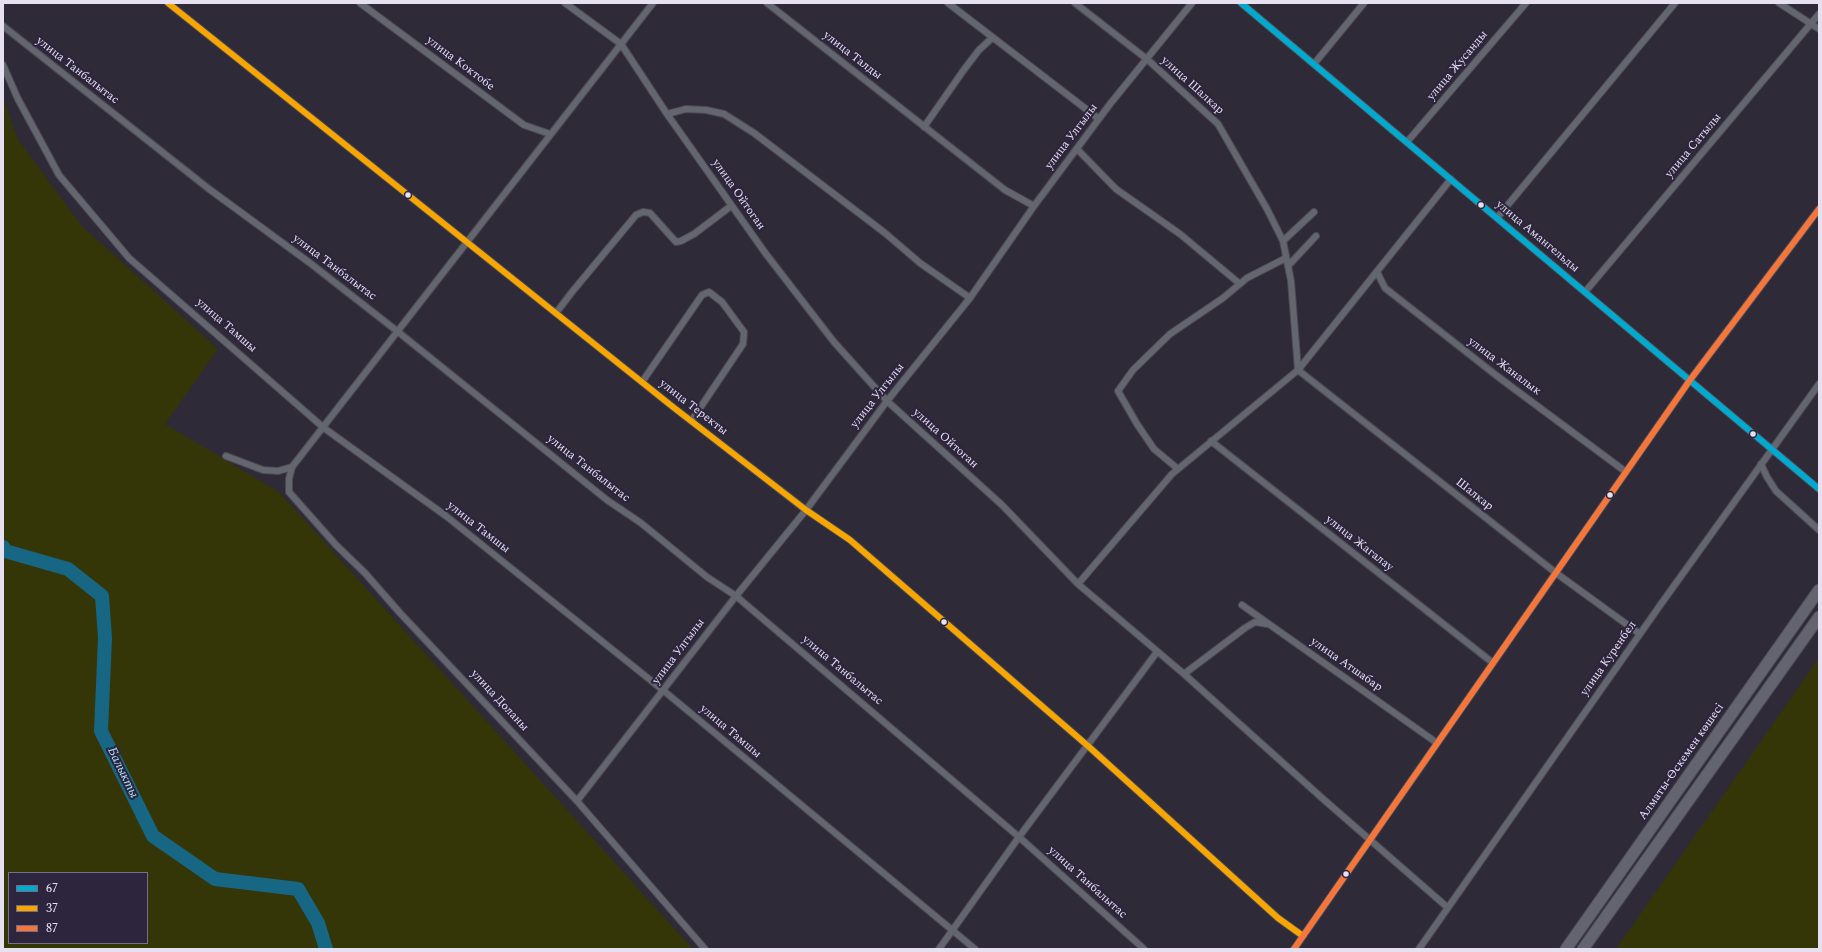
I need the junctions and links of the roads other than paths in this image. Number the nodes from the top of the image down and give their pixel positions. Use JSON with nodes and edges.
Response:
{"nodes":[{"id":1,"x":168,"y":3,"type":"edge"},
{"id":2,"x":360,"y":3,"type":"edge"},
{"id":3,"x":565,"y":3,"type":"edge"},
{"id":4,"x":653,"y":3,"type":"edge"},
{"id":5,"x":767,"y":3,"type":"edge"},
{"id":6,"x":948,"y":3,"type":"edge"},
{"id":7,"x":1075,"y":3,"type":"edge"},
{"id":8,"x":1192,"y":3,"type":"edge"},
{"id":9,"x":1240,"y":3,"type":"edge"},
{"id":10,"x":1364,"y":3,"type":"edge"},
{"id":11,"x":1526,"y":3,"type":"edge"},
{"id":12,"x":1675,"y":3,"type":"edge"},
{"id":13,"x":1779,"y":3,"type":"edge"},
{"id":14,"x":1819,"y":14,"type":"edge"},
{"id":15,"x":1811,"y":23,"type":"junction"},
{"id":16,"x":3,"y":26,"type":"edge"},
{"id":17,"x":1819,"y":29,"type":"edge"},
{"id":18,"x":992,"y":38,"type":"junction"},
{"id":19,"x":621,"y":44,"type":"junction"},
{"id":20,"x":1148,"y":60,"type":"junction"},
{"id":21,"x":1314,"y":64,"type":"junction"},
{"id":22,"x":3,"y":65,"type":"edge"},
{"id":23,"x":667,"y":114,"type":"junction"},
{"id":24,"x":1099,"y":119,"type":"junction"},
{"id":25,"x":924,"y":127,"type":"junction"},
{"id":26,"x":550,"y":134,"type":"junction"},
{"id":27,"x":1407,"y":142,"type":"junction"},
{"id":28,"x":1077,"y":149,"type":"junction"},
{"id":29,"x":1451,"y":179,"type":"junction"},
{"id":30,"x":731,"y":206,"type":"junction"},
{"id":31,"x":1034,"y":206,"type":"junction"},
{"id":32,"x":1819,"y":209,"type":"edge"},
{"id":33,"x":1314,"y":212,"type":"dead end"},
{"id":34,"x":1498,"y":218,"type":"junction"},
{"id":35,"x":1316,"y":236,"type":"dead end"},
{"id":36,"x":466,"y":242,"type":"junction"},
{"id":37,"x":1283,"y":242,"type":"junction"},
{"id":38,"x":1286,"y":258,"type":"junction"},
{"id":39,"x":1288,"y":266,"type":"junction"},
{"id":40,"x":1377,"y":272,"type":"junction"},
{"id":41,"x":1240,"y":284,"type":"junction"},
{"id":42,"x":1585,"y":292,"type":"junction"},
{"id":43,"x":970,"y":298,"type":"junction"},
{"id":44,"x":556,"y":314,"type":"junction"},
{"id":45,"x":397,"y":331,"type":"junction"},
{"id":46,"x":1298,"y":370,"type":"junction"},
{"id":47,"x":1690,"y":380,"type":"junction"},
{"id":48,"x":642,"y":382,"type":"junction"},
{"id":49,"x":1819,"y":384,"type":"edge"},
{"id":50,"x":887,"y":401,"type":"junction"},
{"id":51,"x":692,"y":420,"type":"junction"},
{"id":52,"x":324,"y":428,"type":"junction"},
{"id":53,"x":1211,"y":441,"type":"junction"},
{"id":54,"x":1772,"y":449,"type":"junction"},
{"id":55,"x":226,"y":456,"type":"dead end"},
{"id":56,"x":1761,"y":464,"type":"junction"},
{"id":57,"x":292,"y":467,"type":"junction"},
{"id":58,"x":1178,"y":469,"type":"junction"},
{"id":59,"x":1626,"y":472,"type":"junction"},
{"id":60,"x":1819,"y":489,"type":"edge"},
{"id":61,"x":806,"y":510,"type":"junction"},
{"id":62,"x":1819,"y":530,"type":"edge"},
{"id":63,"x":1556,"y":573,"type":"junction"},
{"id":64,"x":1078,"y":584,"type":"junction"},
{"id":65,"x":1819,"y":590,"type":"edge"},
{"id":66,"x":736,"y":596,"type":"junction"},
{"id":67,"x":1242,"y":605,"type":"dead end"},
{"id":68,"x":1819,"y":617,"type":"edge"},
{"id":69,"x":1268,"y":624,"type":"junction"},
{"id":70,"x":1640,"y":634,"type":"junction"},
{"id":71,"x":1157,"y":652,"type":"junction"},
{"id":72,"x":1493,"y":663,"type":"junction"},
{"id":73,"x":1184,"y":674,"type":"junction"},
{"id":74,"x":664,"y":691,"type":"junction"},
{"id":75,"x":1437,"y":743,"type":"junction"},
{"id":76,"x":1088,"y":746,"type":"junction"},
{"id":77,"x":577,"y":800,"type":"junction"},
{"id":78,"x":1019,"y":836,"type":"junction"},
{"id":79,"x":1371,"y":840,"type":"junction"},
{"id":80,"x":1447,"y":907,"type":"junction"},
{"id":81,"x":953,"y":930,"type":"junction"},
{"id":82,"x":1303,"y":936,"type":"junction"},
{"id":83,"x":705,"y":949,"type":"edge"},
{"id":84,"x":939,"y":949,"type":"edge"},
{"id":85,"x":975,"y":949,"type":"edge"},
{"id":86,"x":1144,"y":949,"type":"edge"},
{"id":87,"x":1294,"y":949,"type":"edge"},
{"id":88,"x":1419,"y":949,"type":"edge"},
{"id":89,"x":1566,"y":949,"type":"edge"},
{"id":90,"x":1584,"y":949,"type":"edge"}],
"edges":[{"from":1,"to":36,"type":"street","name":"улица Теректы"},
{"from":2,"to":26,"type":"street","name":"улица Коктобе"},
{"from":3,"to":19,"type":"street","name":"улица Ойтоган"},
{"from":4,"to":19,"type":"street"},
{"from":5,"to":25,"type":"street","name":"улица Талды"},
{"from":6,"to":18,"type":"street"},
{"from":7,"to":20,"type":"street","name":"улица Шалкар"},
{"from":8,"to":20,"type":"street","name":"улица Улгылы"},
{"from":9,"to":21,"type":"street","name":"улица Амангельды"},
{"from":10,"to":21,"type":"street"},
{"from":11,"to":27,"type":"street","name":"улица Жусанды"},
{"from":12,"to":34,"type":"street"},
{"from":13,"to":15,"type":"street"},
{"from":14,"to":15,"type":"street","name":"улица Сатылы"},
{"from":15,"to":17,"type":"street"},
{"from":15,"to":42,"type":"street","name":"улица Сатылы"},
{"from":16,"to":45,"type":"street","name":"улица Танбалытас"},
{"from":18,"to":24,"type":"street"},
{"from":18,"to":25,"type":"street"},
{"from":19,"to":23,"type":"street","name":"улица Ойтоган"},
{"from":19,"to":26,"type":"street"},
{"from":20,"to":24,"type":"street","name":"улица Улгылы"},
{"from":20,"to":37,"type":"street","name":"улица Шалкар"},
{"from":21,"to":27,"type":"street","name":"улица Амангельды"},
{"from":22,"to":52,"type":"street","name":"улица Тамшы"},
{"from":23,"to":30,"type":"street","name":"улица Ойтоган"},
{"from":23,"to":43,"type":"street"},
{"from":24,"to":28,"type":"street","name":"улица Улгылы"},
{"from":25,"to":31,"type":"street","name":"улица Талды"},
{"from":26,"to":36,"type":"street"},
{"from":27,"to":29,"type":"street","name":"улица Амангельды"},
{"from":28,"to":31,"type":"street","name":"улица Улгылы"},
{"from":28,"to":41,"type":"street"},
{"from":29,"to":34,"type":"street","name":"улица Амангельды"},
{"from":29,"to":40,"type":"street"},
{"from":30,"to":44,"type":"street"},
{"from":30,"to":50,"type":"street","name":"улица Ойтоган"},
{"from":31,"to":43,"type":"street","name":"улица Улгылы"},
{"from":32,"to":47,"type":"street"},
{"from":33,"to":37,"type":"street"},
{"from":34,"to":42,"type":"street","name":"улица Амангельды"},
{"from":35,"to":39,"type":"street"},
{"from":36,"to":44,"type":"street","name":"улица Теректы"},
{"from":36,"to":45,"type":"street"},
{"from":37,"to":38,"type":"street","name":"улица Шалкар"},
{"from":38,"to":39,"type":"street","name":"улица Шалкар"},
{"from":38,"to":41,"type":"street"},
{"from":39,"to":46,"type":"street","name":"улица Шалкар"},
{"from":40,"to":46,"type":"street"},
{"from":40,"to":59,"type":"street","name":"улица Жаналык"},
{"from":41,"to":58,"type":"street"},
{"from":42,"to":47,"type":"street","name":"улица Амангельды"},
{"from":43,"to":50,"type":"street","name":"улица Улгылы"},
{"from":44,"to":48,"type":"street","name":"улица Теректы"},
{"from":45,"to":52,"type":"street"},
{"from":45,"to":66,"type":"street","name":"улица Танбалытас"},
{"from":46,"to":53,"type":"street"},
{"from":46,"to":63,"type":"street","name":"Шалкар"},
{"from":47,"to":54,"type":"street","name":"улица Амангельды"},
{"from":47,"to":59,"type":"street"},
{"from":48,"to":51,"type":"street","name":"улица Теректы"},
{"from":48,"to":51,"type":"street"},
{"from":49,"to":54,"type":"street","name":"улица Куренбел"},
{"from":50,"to":61,"type":"street","name":"улица Улгылы"},
{"from":50,"to":64,"type":"street","name":"улица Ойтоган"},
{"from":51,"to":61,"type":"street","name":"улица Теректы"},
{"from":52,"to":57,"type":"street"},
{"from":52,"to":74,"type":"street","name":"улица Тамшы"},
{"from":53,"to":58,"type":"street"},
{"from":53,"to":72,"type":"street","name":"улица Жагалау"},
{"from":54,"to":56,"type":"street","name":"улица Куренбел"},
{"from":54,"to":60,"type":"street","name":"улица Амангельды"},
{"from":55,"to":57,"type":"street"},
{"from":56,"to":62,"type":"street"},
{"from":56,"to":70,"type":"street","name":"улица Куренбел"},
{"from":57,"to":77,"type":"street","name":"улица Доланы"},
{"from":58,"to":64,"type":"street"},
{"from":59,"to":63,"type":"street"},
{"from":61,"to":66,"type":"street","name":"улица Улгылы"},
{"from":61,"to":76,"type":"street","name":"улица Теректы"},
{"from":63,"to":70,"type":"street","name":"Шалкар"},
{"from":63,"to":72,"type":"street"},
{"from":64,"to":71,"type":"street","name":"улица Ойтоган"},
{"from":65,"to":89,"type":"highway","name":"Алматы-Өскемен көшесі"},
{"from":66,"to":74,"type":"street","name":"улица Улгылы"},
{"from":66,"to":78,"type":"street","name":"улица Танбалытас"},
{"from":67,"to":69,"type":"street","name":"улица Атшабар"},
{"from":68,"to":90,"type":"highway"},
{"from":69,"to":73,"type":"street"},
{"from":69,"to":75,"type":"street","name":"улица Атшабар"},
{"from":70,"to":80,"type":"street","name":"улица Куренбел"},
{"from":71,"to":73,"type":"street","name":"улица Ойтоган"},
{"from":71,"to":76,"type":"street"},
{"from":72,"to":75,"type":"street"},
{"from":73,"to":79,"type":"street","name":"улица Ойтоган"},
{"from":74,"to":77,"type":"street","name":"улица Улгылы"},
{"from":74,"to":81,"type":"street","name":"улица Тамшы"},
{"from":75,"to":79,"type":"street"},
{"from":76,"to":78,"type":"street"},
{"from":76,"to":82,"type":"street","name":"улица Теректы"},
{"from":77,"to":83,"type":"street","name":"улица Доланы"},
{"from":78,"to":81,"type":"street"},
{"from":78,"to":86,"type":"street","name":"улица Танбалытас"},
{"from":79,"to":80,"type":"street","name":"улица Ойтоган"},
{"from":79,"to":82,"type":"street"},
{"from":80,"to":88,"type":"street","name":"улица Куренбел"},
{"from":81,"to":84,"type":"street"},
{"from":81,"to":85,"type":"street","name":"улица Тамшы"},
{"from":82,"to":87,"type":"street"}]}
